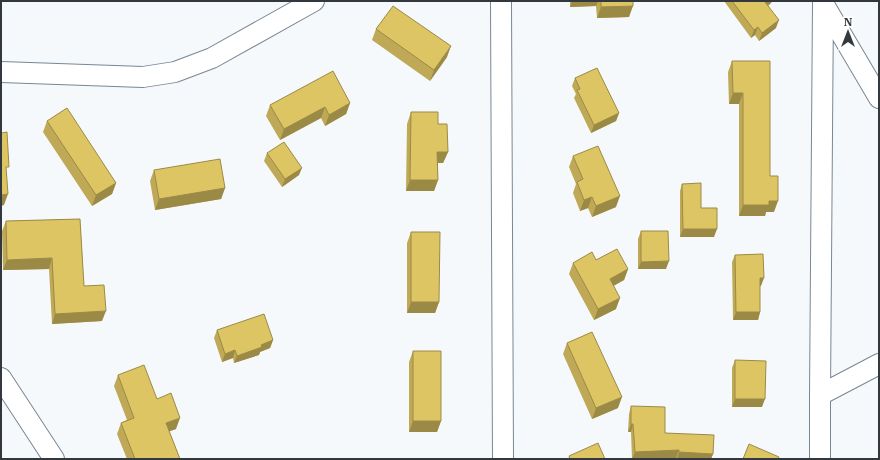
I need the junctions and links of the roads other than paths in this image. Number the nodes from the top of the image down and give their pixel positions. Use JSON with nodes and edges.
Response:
{"nodes":[{"id":1,"x":314,"y":1,"type":"edge"},
{"id":2,"x":501,"y":1,"type":"edge"},
{"id":3,"x":823,"y":2,"type":"edge"},
{"id":4,"x":1,"y":72,"type":"edge"},
{"id":5,"x":879,"y":98,"type":"edge"},
{"id":6,"x":879,"y":364,"type":"edge"},
{"id":7,"x":1,"y":378,"type":"edge"},
{"id":8,"x":820,"y":395,"type":"junction"},
{"id":9,"x":54,"y":459,"type":"edge"},
{"id":10,"x":503,"y":459,"type":"edge"},
{"id":11,"x":820,"y":459,"type":"edge"}],
"edges":[{"from":1,"to":4,"type":"street"},
{"from":2,"to":10,"type":"street"},
{"from":3,"to":5,"type":"street"},
{"from":3,"to":8,"type":"street"},
{"from":6,"to":8,"type":"street"},
{"from":7,"to":9,"type":"street"},
{"from":8,"to":11,"type":"street"}]}
